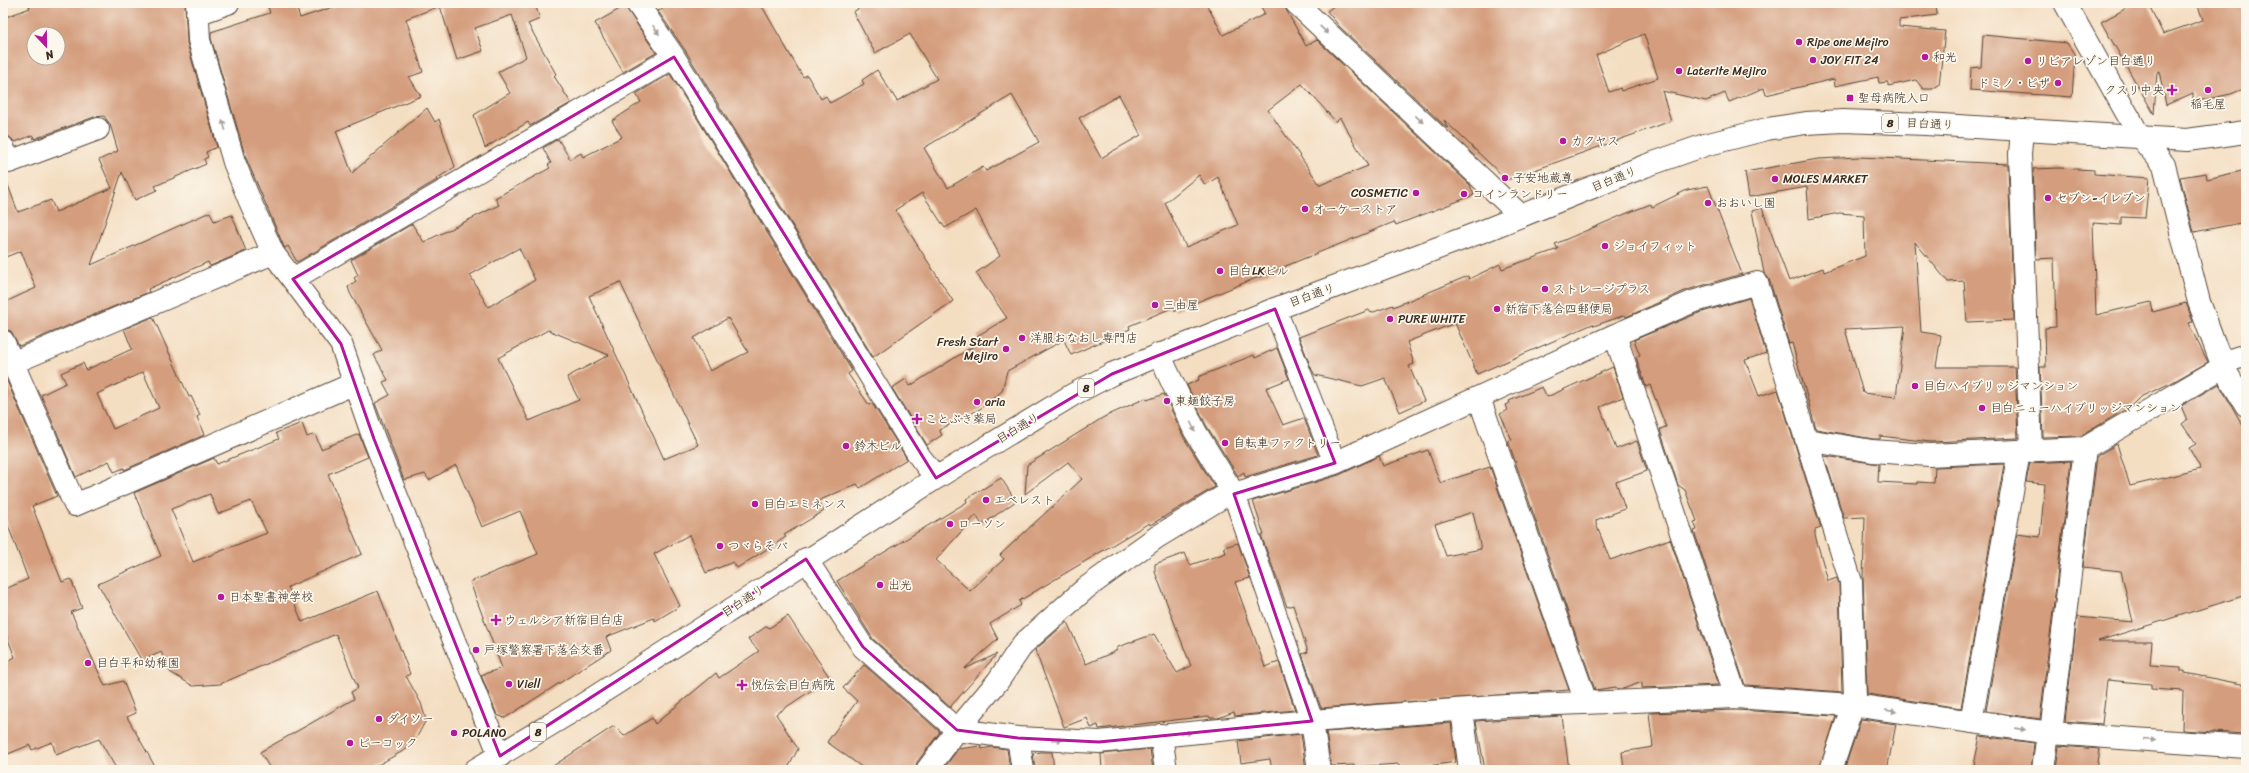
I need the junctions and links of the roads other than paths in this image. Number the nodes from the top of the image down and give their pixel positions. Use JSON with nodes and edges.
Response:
{"nodes":[{"id":1,"x":228,"y":3,"type":"edge"},
{"id":2,"x":637,"y":3,"type":"edge"},
{"id":3,"x":1296,"y":3,"type":"edge"},
{"id":4,"x":2065,"y":3,"type":"edge"},
{"id":5,"x":197,"y":8,"type":"edge"},
{"id":6,"x":674,"y":57,"type":"junction"},
{"id":7,"x":98,"y":129,"type":"dead end"},
{"id":8,"x":2022,"y":130,"type":"junction"},
{"id":9,"x":2246,"y":132,"type":"edge"},
{"id":10,"x":2140,"y":137,"type":"junction"},
{"id":11,"x":3,"y":147,"type":"edge"},
{"id":12,"x":1521,"y":216,"type":"junction"},
{"id":13,"x":273,"y":253,"type":"junction"},
{"id":14,"x":293,"y":279,"type":"junction"},
{"id":15,"x":1275,"y":309,"type":"junction"},
{"id":16,"x":1615,"y":335,"type":"junction"},
{"id":17,"x":3,"y":341,"type":"edge"},
{"id":18,"x":1159,"y":354,"type":"junction"},
{"id":19,"x":2246,"y":355,"type":"edge"},
{"id":20,"x":12,"y":363,"type":"junction"},
{"id":21,"x":2223,"y":365,"type":"junction"},
{"id":22,"x":354,"y":384,"type":"junction"},
{"id":23,"x":1479,"y":398,"type":"junction"},
{"id":24,"x":2246,"y":406,"type":"edge"},
{"id":25,"x":1807,"y":440,"type":"junction"},
{"id":26,"x":2085,"y":448,"type":"junction"},
{"id":27,"x":2025,"y":452,"type":"junction"},
{"id":28,"x":1335,"y":463,"type":"junction"},
{"id":29,"x":936,"y":478,"type":"junction"},
{"id":30,"x":1234,"y":494,"type":"junction"},
{"id":31,"x":806,"y":559,"type":"junction"},
{"id":32,"x":1736,"y":697,"type":"junction"},
{"id":33,"x":1586,"y":702,"type":"junction"},
{"id":34,"x":1853,"y":705,"type":"junction"},
{"id":35,"x":1462,"y":710,"type":"junction"},
{"id":36,"x":1312,"y":721,"type":"junction"},
{"id":37,"x":1971,"y":722,"type":"junction"},
{"id":38,"x":957,"y":730,"type":"junction"},
{"id":39,"x":2050,"y":733,"type":"junction"},
{"id":40,"x":1161,"y":735,"type":"junction"},
{"id":41,"x":1018,"y":738,"type":"junction"},
{"id":42,"x":2246,"y":747,"type":"edge"},
{"id":43,"x":500,"y":756,"type":"junction"},
{"id":44,"x":475,"y":770,"type":"edge"},
{"id":45,"x":927,"y":770,"type":"edge"},
{"id":46,"x":1023,"y":770,"type":"edge"},
{"id":47,"x":1166,"y":770,"type":"edge"},
{"id":48,"x":1319,"y":770,"type":"edge"},
{"id":49,"x":1470,"y":770,"type":"edge"},
{"id":50,"x":1831,"y":770,"type":"edge"},
{"id":51,"x":2043,"y":770,"type":"edge"}],
"edges":[{"from":1,"to":5,"type":"street"},
{"from":2,"to":6,"type":"street","one_way":true},
{"from":3,"to":12,"type":"street","one_way":true},
{"from":4,"to":10,"type":"street"},
{"from":13,"to":5,"type":"street","one_way":true},
{"from":6,"to":14,"type":"street"},
{"from":6,"to":29,"type":"street","one_way":true},
{"from":7,"to":11,"type":"street"},
{"from":8,"to":10,"type":"street","name":"目白通り","number":"8"},
{"from":8,"to":12,"type":"street","name":"目白通り","number":"8"},
{"from":8,"to":27,"type":"street"},
{"from":9,"to":10,"type":"street","name":"目白通り","number":"8"},
{"from":10,"to":21,"type":"street"},
{"from":12,"to":15,"type":"street","name":"目白通り","number":"8"},
{"from":13,"to":14,"type":"street"},
{"from":13,"to":20,"type":"street"},
{"from":14,"to":22,"type":"street"},
{"from":15,"to":18,"type":"street","name":"目白通り","number":"8"},
{"from":15,"to":28,"type":"street"},
{"from":16,"to":23,"type":"street"},
{"from":16,"to":25,"type":"street"},
{"from":16,"to":32,"type":"street"},
{"from":17,"to":20,"type":"street"},
{"from":18,"to":29,"type":"street","name":"目白通り","number":"8"},
{"from":18,"to":30,"type":"street","one_way":true},
{"from":19,"to":21,"type":"street"},
{"from":20,"to":22,"type":"street"},
{"from":21,"to":24,"type":"street"},
{"from":21,"to":26,"type":"street"},
{"from":22,"to":43,"type":"street"},
{"from":23,"to":28,"type":"street"},
{"from":23,"to":33,"type":"street"},
{"from":25,"to":27,"type":"street"},
{"from":25,"to":34,"type":"street"},
{"from":26,"to":27,"type":"street"},
{"from":26,"to":39,"type":"street"},
{"from":27,"to":37,"type":"street"},
{"from":28,"to":30,"type":"street"},
{"from":29,"to":31,"type":"street","name":"目白通り","number":"8"},
{"from":30,"to":36,"type":"street"},
{"from":30,"to":38,"type":"street"},
{"from":31,"to":38,"type":"street"},
{"from":31,"to":43,"type":"street","name":"目白通り","number":"8"},
{"from":32,"to":33,"type":"street"},
{"from":32,"to":34,"type":"street"},
{"from":33,"to":35,"type":"street"},
{"from":34,"to":37,"type":"street","one_way":true},
{"from":34,"to":50,"type":"street"},
{"from":35,"to":36,"type":"street"},
{"from":35,"to":49,"type":"street"},
{"from":40,"to":36,"type":"street","one_way":true},
{"from":36,"to":48,"type":"street"},
{"from":37,"to":39,"type":"street","one_way":true},
{"from":38,"to":41,"type":"street"},
{"from":38,"to":45,"type":"street"},
{"from":39,"to":42,"type":"street","one_way":true},
{"from":39,"to":51,"type":"street"},
{"from":41,"to":40,"type":"street","one_way":true},
{"from":40,"to":47,"type":"street"},
{"from":41,"to":46,"type":"street"},
{"from":43,"to":44,"type":"street","name":"目白通り","number":"8"}]}
